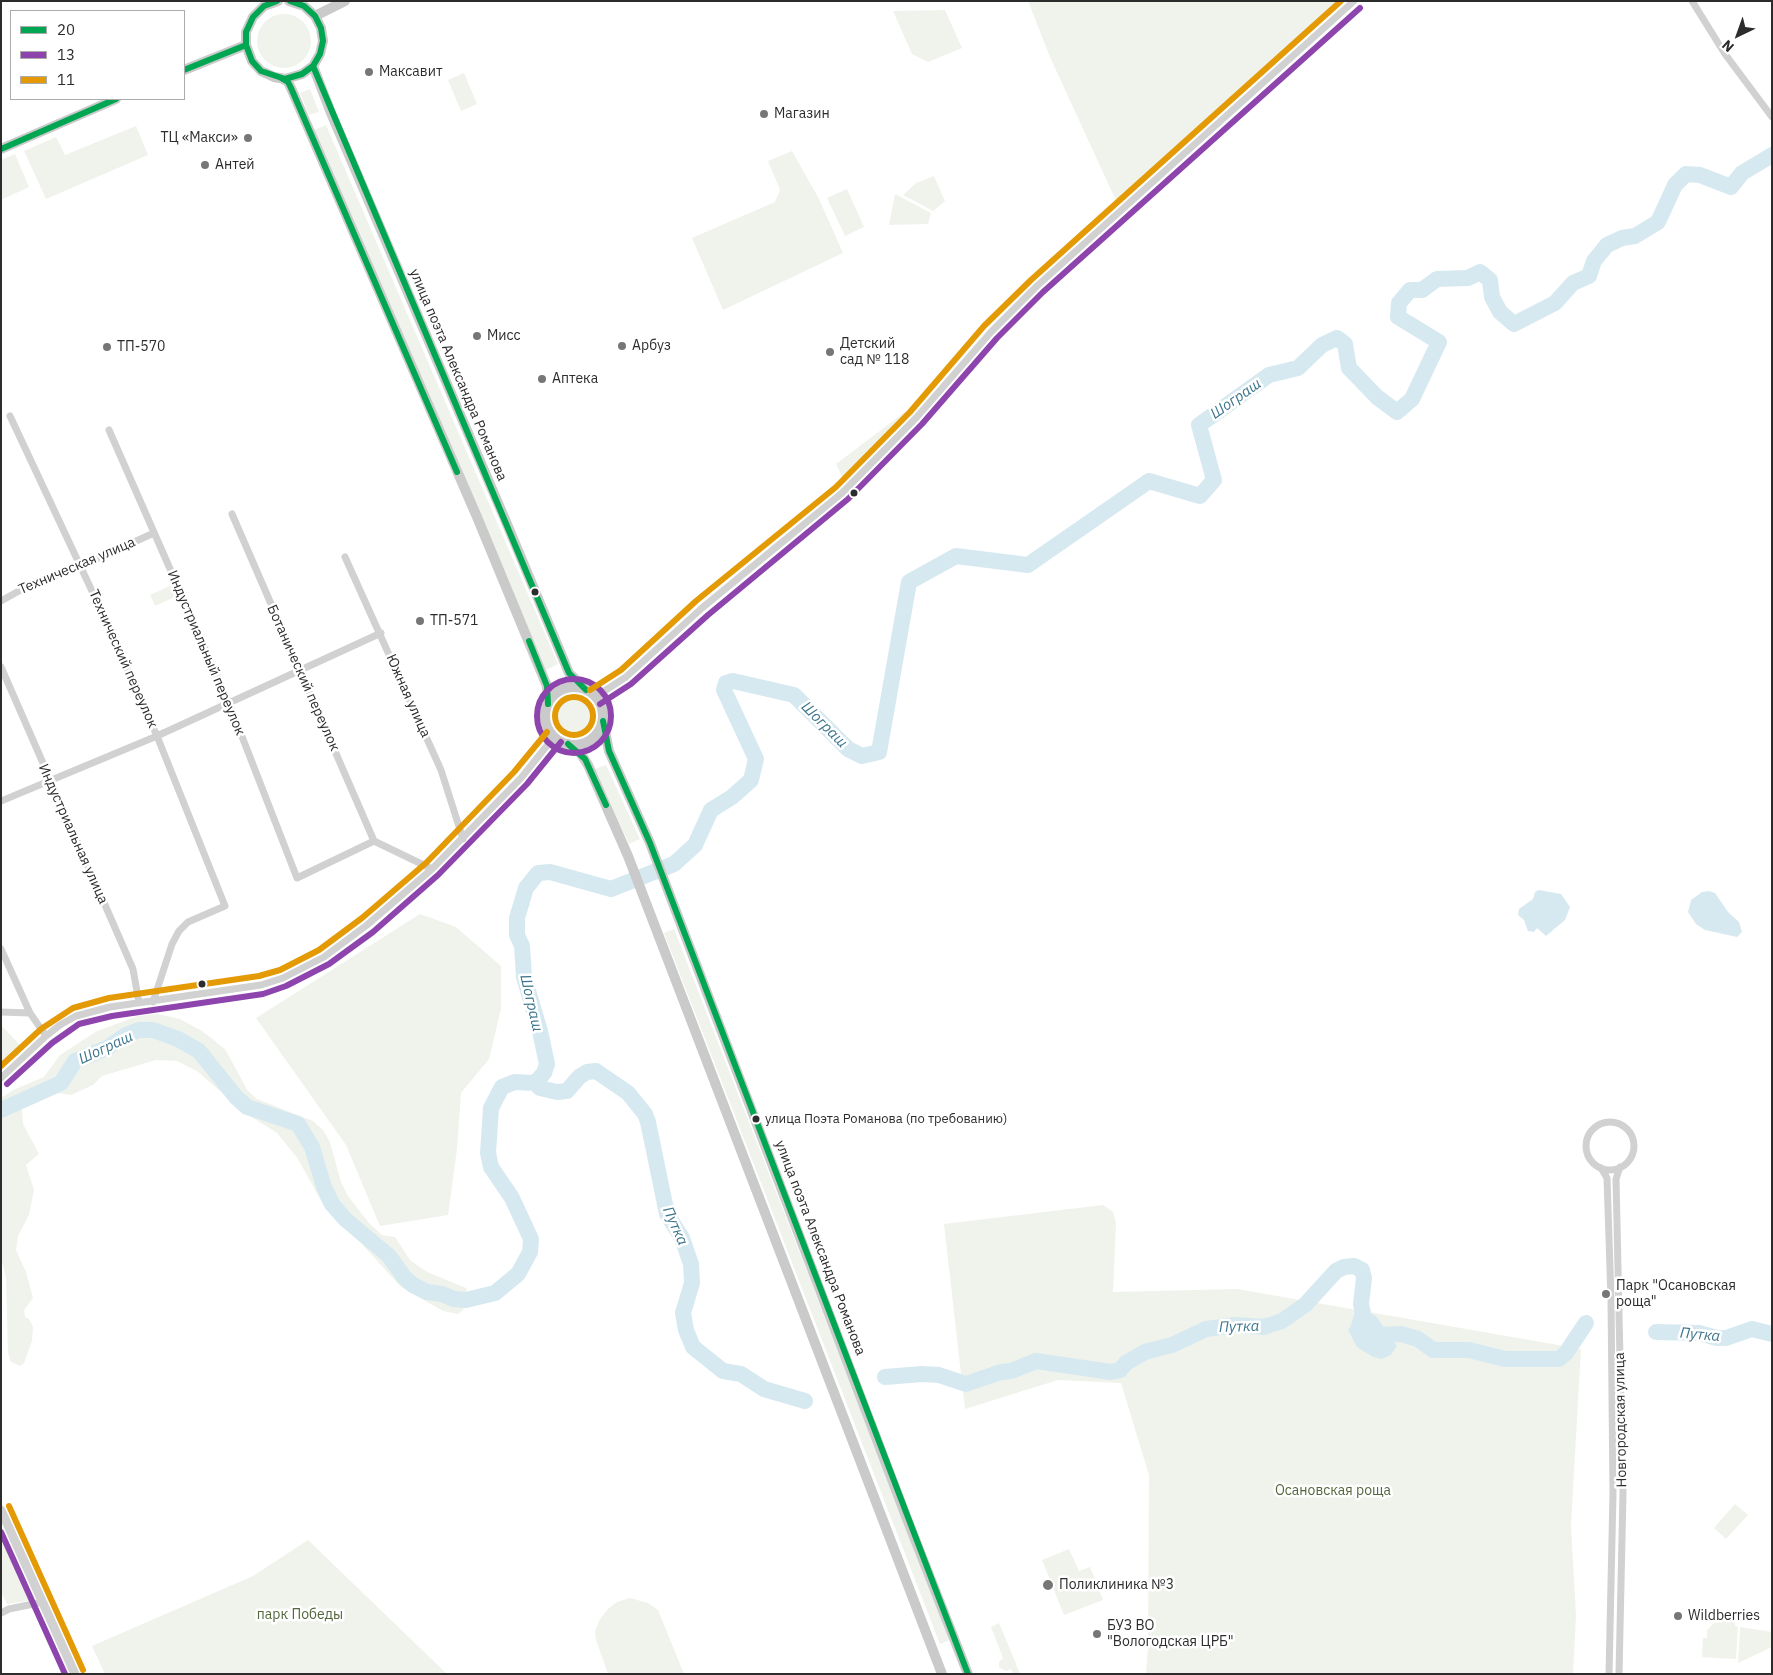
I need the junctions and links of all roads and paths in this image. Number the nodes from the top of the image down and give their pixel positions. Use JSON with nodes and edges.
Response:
{"nodes":[{"id":1,"x":278,"y":1,"type":"edge"},
{"id":2,"x":289,"y":1,"type":"edge"},
{"id":3,"x":345,"y":1,"type":"edge"},
{"id":4,"x":1354,"y":1,"type":"edge"},
{"id":5,"x":1692,"y":1,"type":"edge"},
{"id":6,"x":315,"y":16,"type":"junction"},
{"id":7,"x":246,"y":45,"type":"junction"},
{"id":8,"x":313,"y":66,"type":"junction"},
{"id":9,"x":185,"y":70,"type":"edge"},
{"id":10,"x":281,"y":78,"type":"junction"},
{"id":11,"x":114,"y":100,"type":"edge"},
{"id":12,"x":1772,"y":117,"type":"edge"},
{"id":13,"x":1,"y":149,"type":"edge"},
{"id":14,"x":10,"y":416,"type":"dead end"},
{"id":15,"x":109,"y":430,"type":"dead end"},
{"id":16,"x":232,"y":514,"type":"dead end"},
{"id":17,"x":154,"y":534,"type":"junction"},
{"id":18,"x":345,"y":557,"type":"dead end"},
{"id":19,"x":81,"y":566,"type":"junction"},
{"id":20,"x":1,"y":600,"type":"edge"},
{"id":21,"x":381,"y":633,"type":"junction"},
{"id":22,"x":1,"y":667,"type":"edge"},
{"id":23,"x":300,"y":670,"type":"junction"},
{"id":24,"x":586,"y":690,"type":"junction"},
{"id":25,"x":595,"y":697,"type":"junction"},
{"id":26,"x":229,"y":703,"type":"junction"},
{"id":27,"x":548,"y":704,"type":"junction"},
{"id":28,"x":603,"y":721,"type":"junction"},
{"id":29,"x":156,"y":736,"type":"junction"},
{"id":30,"x":554,"y":737,"type":"junction"},
{"id":31,"x":568,"y":744,"type":"junction"},
{"id":32,"x":49,"y":780,"type":"junction"},
{"id":33,"x":1,"y":801,"type":"edge"},
{"id":34,"x":463,"y":838,"type":"junction"},
{"id":35,"x":374,"y":841,"type":"junction"},
{"id":36,"x":432,"y":869,"type":"junction"},
{"id":37,"x":1,"y":949,"type":"edge"},
{"id":38,"x":153,"y":1002,"type":"junction"},
{"id":39,"x":140,"y":1003,"type":"junction"},
{"id":40,"x":1,"y":1012,"type":"edge"},
{"id":41,"x":30,"y":1013,"type":"junction"},
{"id":42,"x":46,"y":1036,"type":"junction"},
{"id":43,"x":1,"y":1078,"type":"edge"},
{"id":44,"x":1620,"y":1167,"type":"junction"},
{"id":45,"x":1602,"y":1168,"type":"junction"},
{"id":46,"x":1,"y":1510,"type":"edge"},
{"id":47,"x":43,"y":1602,"type":"junction"},
{"id":48,"x":1,"y":1613,"type":"edge"},
{"id":49,"x":75,"y":1674,"type":"edge"},
{"id":50,"x":942,"y":1674,"type":"edge"},
{"id":51,"x":968,"y":1674,"type":"edge"},
{"id":52,"x":1609,"y":1674,"type":"edge"},
{"id":53,"x":1619,"y":1674,"type":"edge"}],
"edges":[{"from":1,"to":7,"type":"main road"},
{"from":2,"to":6,"type":"main road"},
{"from":3,"to":6,"type":"main road"},
{"from":4,"to":25,"type":"street"},
{"from":5,"to":12,"type":"street"},
{"from":6,"to":8,"type":"main road"},
{"from":7,"to":9,"type":"main road"},
{"from":7,"to":10,"type":"main road"},
{"from":8,"to":10,"type":"main road"},
{"from":8,"to":24,"type":"main road","name":"улица поэта Александра Романова"},
{"from":10,"to":27,"type":"main road"},
{"from":11,"to":13,"type":"main road"},
{"from":14,"to":19,"type":"street","name":"Технический переулок"},
{"from":15,"to":17,"type":"street","name":"Индустриальный переулок"},
{"from":16,"to":23,"type":"street","name":"Ботанический переулок"},
{"from":17,"to":19,"type":"street","name":"Техническая улица"},
{"from":17,"to":26,"type":"street","name":"Индустриальный переулок"},
{"from":18,"to":21,"type":"street","name":"Южная улица"},
{"from":19,"to":20,"type":"street","name":"Техническая улица"},
{"from":19,"to":29,"type":"street","name":"Технический переулок"},
{"from":21,"to":23,"type":"street"},
{"from":21,"to":34,"type":"street","name":"Южная улица"},
{"from":22,"to":32,"type":"street","name":"Индустриальная улица"},
{"from":23,"to":26,"type":"street"},
{"from":23,"to":35,"type":"street","name":"Ботанический переулок"},
{"from":24,"to":25,"type":"main road"},
{"from":24,"to":27,"type":"main road"},
{"from":25,"to":28,"type":"main road"},
{"from":26,"to":29,"type":"street"},
{"from":26,"to":35,"type":"street","name":"Индустриальный переулок"},
{"from":27,"to":30,"type":"main road"},
{"from":28,"to":31,"type":"main road"},
{"from":28,"to":51,"type":"main road","name":"улица поэта Александра Романова"},
{"from":29,"to":32,"type":"street"},
{"from":29,"to":38,"type":"street","name":"Технический переулок"},
{"from":30,"to":31,"type":"main road"},
{"from":30,"to":34,"type":"street"},
{"from":31,"to":50,"type":"main road"},
{"from":32,"to":33,"type":"street"},
{"from":32,"to":39,"type":"street","name":"Индустриальная улица"},
{"from":34,"to":36,"type":"street"},
{"from":35,"to":36,"type":"street"},
{"from":36,"to":38,"type":"street"},
{"from":37,"to":41,"type":"street"},
{"from":38,"to":39,"type":"street"},
{"from":39,"to":42,"type":"street"},
{"from":40,"to":41,"type":"street"},
{"from":41,"to":42,"type":"street"},
{"from":42,"to":43,"type":"street"},
{"from":44,"to":45,"type":"street"},
{"from":44,"to":45,"type":"street"},
{"from":44,"to":53,"type":"street","name":"Новгородская улица"},
{"from":45,"to":52,"type":"street","name":"Новгородская улица"},
{"from":46,"to":47,"type":"street"},
{"from":47,"to":48,"type":"street"},
{"from":47,"to":49,"type":"street"}]}
